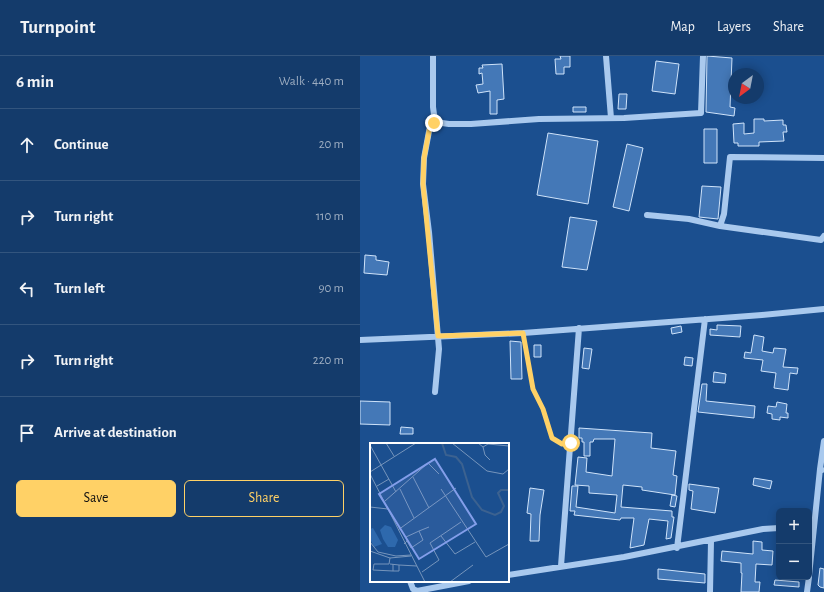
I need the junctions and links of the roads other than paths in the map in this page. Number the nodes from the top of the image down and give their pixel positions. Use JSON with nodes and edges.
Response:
{"nodes":[{"id":1,"x":433,"y":56,"type":"edge"},
{"id":2,"x":606,"y":56,"type":"edge"},
{"id":3,"x":703,"y":56,"type":"edge"},
{"id":4,"x":611,"y":118,"type":"junction"},
{"id":5,"x":435,"y":122,"type":"junction"},
{"id":6,"x":824,"y":158,"type":"edge"},
{"id":7,"x":647,"y":215,"type":"dead end"},
{"id":8,"x":720,"y":226,"type":"junction"},
{"id":9,"x":824,"y":236,"type":"edge"},
{"id":10,"x":824,"y":309,"type":"edge"},
{"id":11,"x":705,"y":319,"type":"junction"},
{"id":12,"x":579,"y":328,"type":"junction"},
{"id":13,"x":438,"y":336,"type":"junction"},
{"id":14,"x":360,"y":340,"type":"edge"},
{"id":15,"x":435,"y":392,"type":"dead end"},
{"id":16,"x":824,"y":441,"type":"edge"},
{"id":17,"x":822,"y":470,"type":"edge"},
{"id":18,"x":776,"y":528,"type":"edge"},
{"id":19,"x":812,"y":529,"type":"edge"},
{"id":20,"x":711,"y":541,"type":"junction"},
{"id":21,"x":677,"y":548,"type":"junction"},
{"id":22,"x":561,"y":566,"type":"junction"},
{"id":23,"x":509,"y":575,"type":"edge"},
{"id":24,"x":809,"y":580,"type":"edge"},
{"id":25,"x":410,"y":582,"type":"edge"},
{"id":26,"x":464,"y":582,"type":"edge"},
{"id":27,"x":710,"y":592,"type":"edge"},
{"id":28,"x":807,"y":592,"type":"edge"}],
"edges":[{"from":1,"to":5,"type":"street"},
{"from":2,"to":4,"type":"street"},
{"from":3,"to":4,"type":"street"},
{"from":4,"to":5,"type":"street"},
{"from":5,"to":13,"type":"street"},
{"from":6,"to":8,"type":"street"},
{"from":7,"to":8,"type":"street"},
{"from":8,"to":9,"type":"street"},
{"from":10,"to":11,"type":"street"},
{"from":11,"to":12,"type":"street"},
{"from":11,"to":21,"type":"street"},
{"from":12,"to":13,"type":"street"},
{"from":12,"to":22,"type":"street"},
{"from":13,"to":14,"type":"street"},
{"from":13,"to":15,"type":"street"},
{"from":16,"to":17,"type":"street"},
{"from":17,"to":19,"type":"street"},
{"from":18,"to":20,"type":"street"},
{"from":20,"to":21,"type":"street"},
{"from":20,"to":27,"type":"street"},
{"from":21,"to":22,"type":"street"},
{"from":22,"to":23,"type":"street"},
{"from":24,"to":28,"type":"street"},
{"from":25,"to":26,"type":"street"}]}
